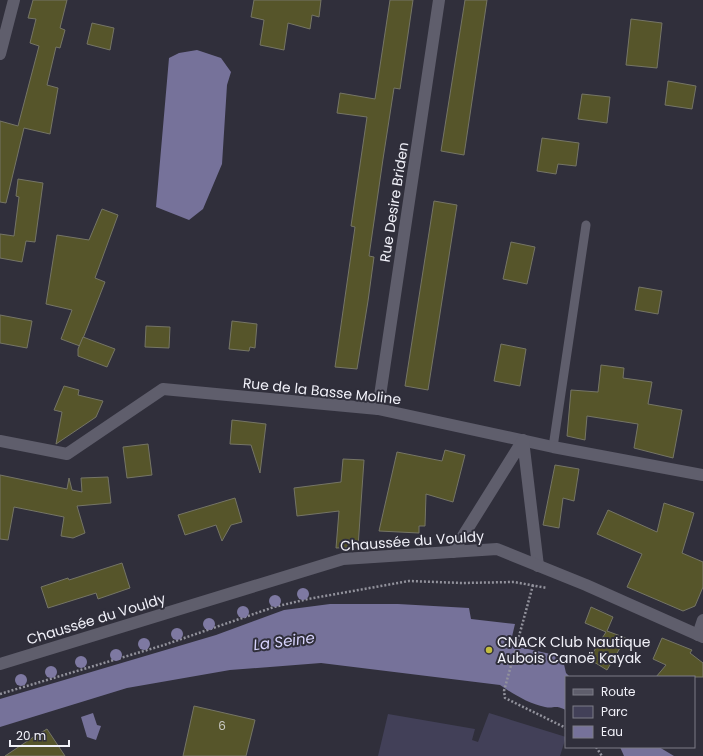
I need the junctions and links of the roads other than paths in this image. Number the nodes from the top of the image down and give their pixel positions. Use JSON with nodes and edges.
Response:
{"nodes":[{"id":1,"x":14,"y":0,"type":"edge"},
{"id":2,"x":439,"y":0,"type":"edge"},
{"id":3,"x":0,"y":54,"type":"edge"},
{"id":4,"x":586,"y":225,"type":"dead end"},
{"id":5,"x":378,"y":409,"type":"junction"},
{"id":6,"x":523,"y":440,"type":"junction"},
{"id":7,"x":0,"y":441,"type":"edge"},
{"id":8,"x":553,"y":447,"type":"junction"},
{"id":9,"x":703,"y":475,"type":"edge"},
{"id":10,"x":453,"y":552,"type":"junction"},
{"id":11,"x":538,"y":566,"type":"junction"},
{"id":12,"x":703,"y":620,"type":"edge"},
{"id":13,"x":700,"y":636,"type":"edge"},
{"id":14,"x":0,"y":664,"type":"edge"}],
"edges":[{"from":1,"to":3,"type":"street"},
{"from":2,"to":5,"type":"street","name":"Rue Desire Briden"},
{"from":4,"to":8,"type":"lane"},
{"from":5,"to":6,"type":"street","name":"Rue de la Basse Moline"},
{"from":5,"to":7,"type":"street","name":"Rue de la Basse Moline"},
{"from":6,"to":8,"type":"street","name":"Rue de la Basse Moline"},
{"from":6,"to":10,"type":"street"},
{"from":6,"to":11,"type":"street"},
{"from":8,"to":9,"type":"street","name":"Rue de la Basse Moline"},
{"from":10,"to":11,"type":"street","name":"Chaussée du Vouldy"},
{"from":10,"to":14,"type":"street","name":"Chaussée du Vouldy"},
{"from":11,"to":13,"type":"street","name":"Chaussée du Vouldy"},
{"from":12,"to":13,"type":"street"}]}
